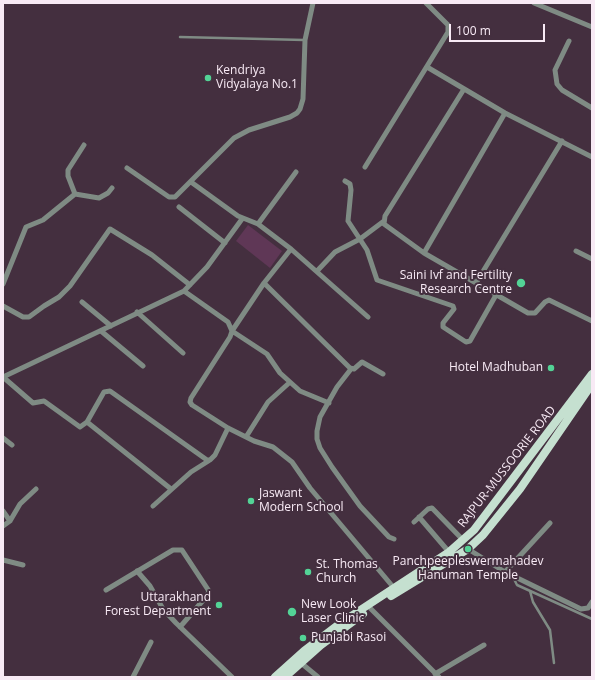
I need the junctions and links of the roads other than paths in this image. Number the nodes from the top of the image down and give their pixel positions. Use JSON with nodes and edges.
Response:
{"nodes":[{"id":1,"x":313,"y":3,"type":"edge"},
{"id":2,"x":426,"y":3,"type":"edge"},
{"id":3,"x":534,"y":3,"type":"edge"},
{"id":4,"x":544,"y":6,"type":"edge"},
{"id":5,"x":592,"y":27,"type":"edge"},
{"id":6,"x":180,"y":37,"type":"dead end"},
{"id":7,"x":305,"y":40,"type":"junction"},
{"id":8,"x":568,"y":41,"type":"dead end"},
{"id":9,"x":428,"y":67,"type":"junction"},
{"id":10,"x":464,"y":89,"type":"junction"},
{"id":11,"x":592,"y":108,"type":"edge"},
{"id":12,"x":505,"y":113,"type":"junction"},
{"id":13,"x":562,"y":141,"type":"junction"},
{"id":14,"x":84,"y":145,"type":"dead end"},
{"id":15,"x":592,"y":157,"type":"edge"},
{"id":16,"x":365,"y":167,"type":"dead end"},
{"id":17,"x":127,"y":168,"type":"dead end"},
{"id":18,"x":296,"y":172,"type":"dead end"},
{"id":19,"x":345,"y":181,"type":"dead end"},
{"id":20,"x":190,"y":182,"type":"junction"},
{"id":21,"x":112,"y":188,"type":"dead end"},
{"id":22,"x":75,"y":194,"type":"junction"},
{"id":23,"x":179,"y":207,"type":"dead end"},
{"id":24,"x":242,"y":218,"type":"junction"},
{"id":25,"x":384,"y":221,"type":"junction"},
{"id":26,"x":258,"y":224,"type":"junction"},
{"id":27,"x":360,"y":239,"type":"junction"},
{"id":28,"x":226,"y":243,"type":"junction"},
{"id":29,"x":291,"y":248,"type":"junction"},
{"id":30,"x":576,"y":251,"type":"dead end"},
{"id":31,"x":424,"y":254,"type":"junction"},
{"id":32,"x":592,"y":259,"type":"edge"},
{"id":33,"x":318,"y":270,"type":"junction"},
{"id":34,"x":264,"y":283,"type":"junction"},
{"id":35,"x":3,"y":284,"type":"edge"},
{"id":36,"x":476,"y":284,"type":"junction"},
{"id":37,"x":190,"y":285,"type":"junction"},
{"id":38,"x":184,"y":291,"type":"junction"},
{"id":39,"x":496,"y":295,"type":"junction"},
{"id":40,"x":82,"y":302,"type":"dead end"},
{"id":41,"x":3,"y":306,"type":"edge"},
{"id":42,"x":137,"y":312,"type":"junction"},
{"id":43,"x":368,"y":317,"type":"dead end"},
{"id":44,"x":592,"y":321,"type":"edge"},
{"id":45,"x":111,"y":326,"type":"junction"},
{"id":46,"x":101,"y":331,"type":"junction"},
{"id":47,"x":232,"y":331,"type":"junction"},
{"id":48,"x":183,"y":353,"type":"dead end"},
{"id":49,"x":143,"y":366,"type":"dead end"},
{"id":50,"x":351,"y":369,"type":"junction"},
{"id":51,"x":383,"y":374,"type":"dead end"},
{"id":52,"x":592,"y":374,"type":"edge"},
{"id":53,"x":3,"y":377,"type":"edge"},
{"id":54,"x":289,"y":382,"type":"junction"},
{"id":55,"x":592,"y":384,"type":"edge"},
{"id":56,"x":329,"y":403,"type":"junction"},
{"id":57,"x":87,"y":422,"type":"junction"},
{"id":58,"x":228,"y":428,"type":"junction"},
{"id":59,"x":246,"y":437,"type":"junction"},
{"id":60,"x":3,"y":438,"type":"edge"},
{"id":61,"x":12,"y":445,"type":"dead end"},
{"id":62,"x":210,"y":460,"type":"junction"},
{"id":63,"x":36,"y":489,"type":"dead end"},
{"id":64,"x":171,"y":489,"type":"junction"},
{"id":65,"x":153,"y":506,"type":"dead end"},
{"id":66,"x":3,"y":510,"type":"edge"},
{"id":67,"x":419,"y":517,"type":"junction"},
{"id":68,"x":10,"y":521,"type":"junction"},
{"id":69,"x":414,"y":522,"type":"dead end"},
{"id":70,"x":550,"y":523,"type":"dead end"},
{"id":71,"x":3,"y":526,"type":"edge"},
{"id":72,"x":394,"y":539,"type":"dead end"},
{"id":73,"x":463,"y":540,"type":"junction"},
{"id":74,"x":468,"y":549,"type":"junction"},
{"id":75,"x":449,"y":552,"type":"junction"},
{"id":76,"x":3,"y":560,"type":"edge"},
{"id":77,"x":23,"y":565,"type":"dead end"},
{"id":78,"x":137,"y":571,"type":"junction"},
{"id":79,"x":505,"y":572,"type":"junction"},
{"id":80,"x":513,"y":576,"type":"junction"},
{"id":81,"x":394,"y":588,"type":"junction"},
{"id":82,"x":106,"y":590,"type":"dead end"},
{"id":83,"x":530,"y":591,"type":"junction"},
{"id":84,"x":592,"y":602,"type":"edge"},
{"id":85,"x":371,"y":609,"type":"junction"},
{"id":86,"x":592,"y":619,"type":"edge"},
{"id":87,"x":180,"y":627,"type":"junction"},
{"id":88,"x":151,"y":642,"type":"dead end"},
{"id":89,"x":484,"y":645,"type":"dead end"},
{"id":90,"x":301,"y":662,"type":"junction"},
{"id":91,"x":554,"y":663,"type":"dead end"},
{"id":92,"x":437,"y":675,"type":"edge"},
{"id":93,"x":133,"y":677,"type":"edge"},
{"id":94,"x":232,"y":677,"type":"edge"},
{"id":95,"x":275,"y":677,"type":"edge"},
{"id":96,"x":285,"y":677,"type":"edge"},
{"id":97,"x":318,"y":677,"type":"edge"}],
"edges":[{"from":1,"to":7,"type":"street"},
{"from":2,"to":9,"type":"street"},
{"from":3,"to":4,"type":"street"},
{"from":4,"to":5,"type":"street"},
{"from":6,"to":7,"type":"lane"},
{"from":7,"to":20,"type":"street"},
{"from":8,"to":11,"type":"street"},
{"from":9,"to":10,"type":"street"},
{"from":9,"to":16,"type":"street"},
{"from":10,"to":12,"type":"street"},
{"from":10,"to":25,"type":"street"},
{"from":12,"to":13,"type":"street"},
{"from":12,"to":31,"type":"street"},
{"from":13,"to":15,"type":"street"},
{"from":13,"to":36,"type":"street"},
{"from":14,"to":22,"type":"street"},
{"from":17,"to":20,"type":"street"},
{"from":18,"to":26,"type":"street"},
{"from":19,"to":27,"type":"street"},
{"from":20,"to":24,"type":"street"},
{"from":21,"to":22,"type":"street"},
{"from":22,"to":35,"type":"street"},
{"from":23,"to":28,"type":"street"},
{"from":24,"to":26,"type":"street"},
{"from":24,"to":28,"type":"street"},
{"from":25,"to":27,"type":"street"},
{"from":25,"to":31,"type":"street"},
{"from":26,"to":29,"type":"street"},
{"from":27,"to":33,"type":"street"},
{"from":27,"to":39,"type":"street"},
{"from":28,"to":37,"type":"street"},
{"from":29,"to":33,"type":"street"},
{"from":29,"to":34,"type":"street"},
{"from":30,"to":32,"type":"street"},
{"from":31,"to":36,"type":"street"},
{"from":33,"to":43,"type":"street"},
{"from":34,"to":47,"type":"street"},
{"from":34,"to":50,"type":"street"},
{"from":36,"to":39,"type":"street"},
{"from":37,"to":38,"type":"street"},
{"from":37,"to":41,"type":"street"},
{"from":38,"to":42,"type":"street"},
{"from":38,"to":47,"type":"street"},
{"from":39,"to":44,"type":"street"},
{"from":40,"to":45,"type":"street"},
{"from":42,"to":45,"type":"street"},
{"from":42,"to":48,"type":"street"},
{"from":45,"to":46,"type":"street"},
{"from":46,"to":49,"type":"street"},
{"from":46,"to":53,"type":"street"},
{"from":47,"to":54,"type":"street"},
{"from":47,"to":58,"type":"street"},
{"from":50,"to":51,"type":"street"},
{"from":50,"to":56,"type":"street"},
{"from":52,"to":73,"type":"main road","name":"RAJPUR-MUSSOORIE ROAD"},
{"from":53,"to":57,"type":"street"},
{"from":54,"to":56,"type":"street"},
{"from":54,"to":59,"type":"street"},
{"from":55,"to":74,"type":"main road","name":"RAJPUR-MUSSOORIE ROAD"},
{"from":56,"to":72,"type":"street"},
{"from":57,"to":62,"type":"street"},
{"from":57,"to":64,"type":"street"},
{"from":58,"to":59,"type":"street"},
{"from":58,"to":62,"type":"street"},
{"from":59,"to":81,"type":"street"},
{"from":60,"to":61,"type":"street"},
{"from":62,"to":64,"type":"street"},
{"from":63,"to":68,"type":"street"},
{"from":64,"to":65,"type":"street"},
{"from":66,"to":68,"type":"street"},
{"from":67,"to":69,"type":"street"},
{"from":67,"to":73,"type":"street"},
{"from":67,"to":75,"type":"street"},
{"from":68,"to":71,"type":"street"},
{"from":70,"to":79,"type":"street"},
{"from":73,"to":75,"type":"main road","name":"RAJPUR-MUSSOORIE ROAD"},
{"from":74,"to":79,"type":"street"},
{"from":74,"to":85,"type":"main road","name":"RAJPUR-MUSSOORIE ROAD"},
{"from":75,"to":81,"type":"main road","name":"RAJPUR-MUSSOORIE ROAD"},
{"from":76,"to":77,"type":"street"},
{"from":78,"to":82,"type":"street"},
{"from":78,"to":87,"type":"street"},
{"from":78,"to":87,"type":"street"},
{"from":79,"to":80,"type":"street"},
{"from":80,"to":83,"type":"lane"},
{"from":80,"to":84,"type":"street"},
{"from":81,"to":95,"type":"main road","name":"RAJPUR-MUSSOORIE ROAD"},
{"from":83,"to":86,"type":"lane"},
{"from":83,"to":91,"type":"lane"},
{"from":85,"to":90,"type":"main road","name":"RAJPUR-MUSSOORIE ROAD"},
{"from":85,"to":92,"type":"street"},
{"from":87,"to":94,"type":"street"},
{"from":88,"to":93,"type":"street"},
{"from":89,"to":92,"type":"street"},
{"from":90,"to":96,"type":"main road","name":"RAJPUR-MUSSOORIE ROAD"},
{"from":90,"to":97,"type":"street"}]}
